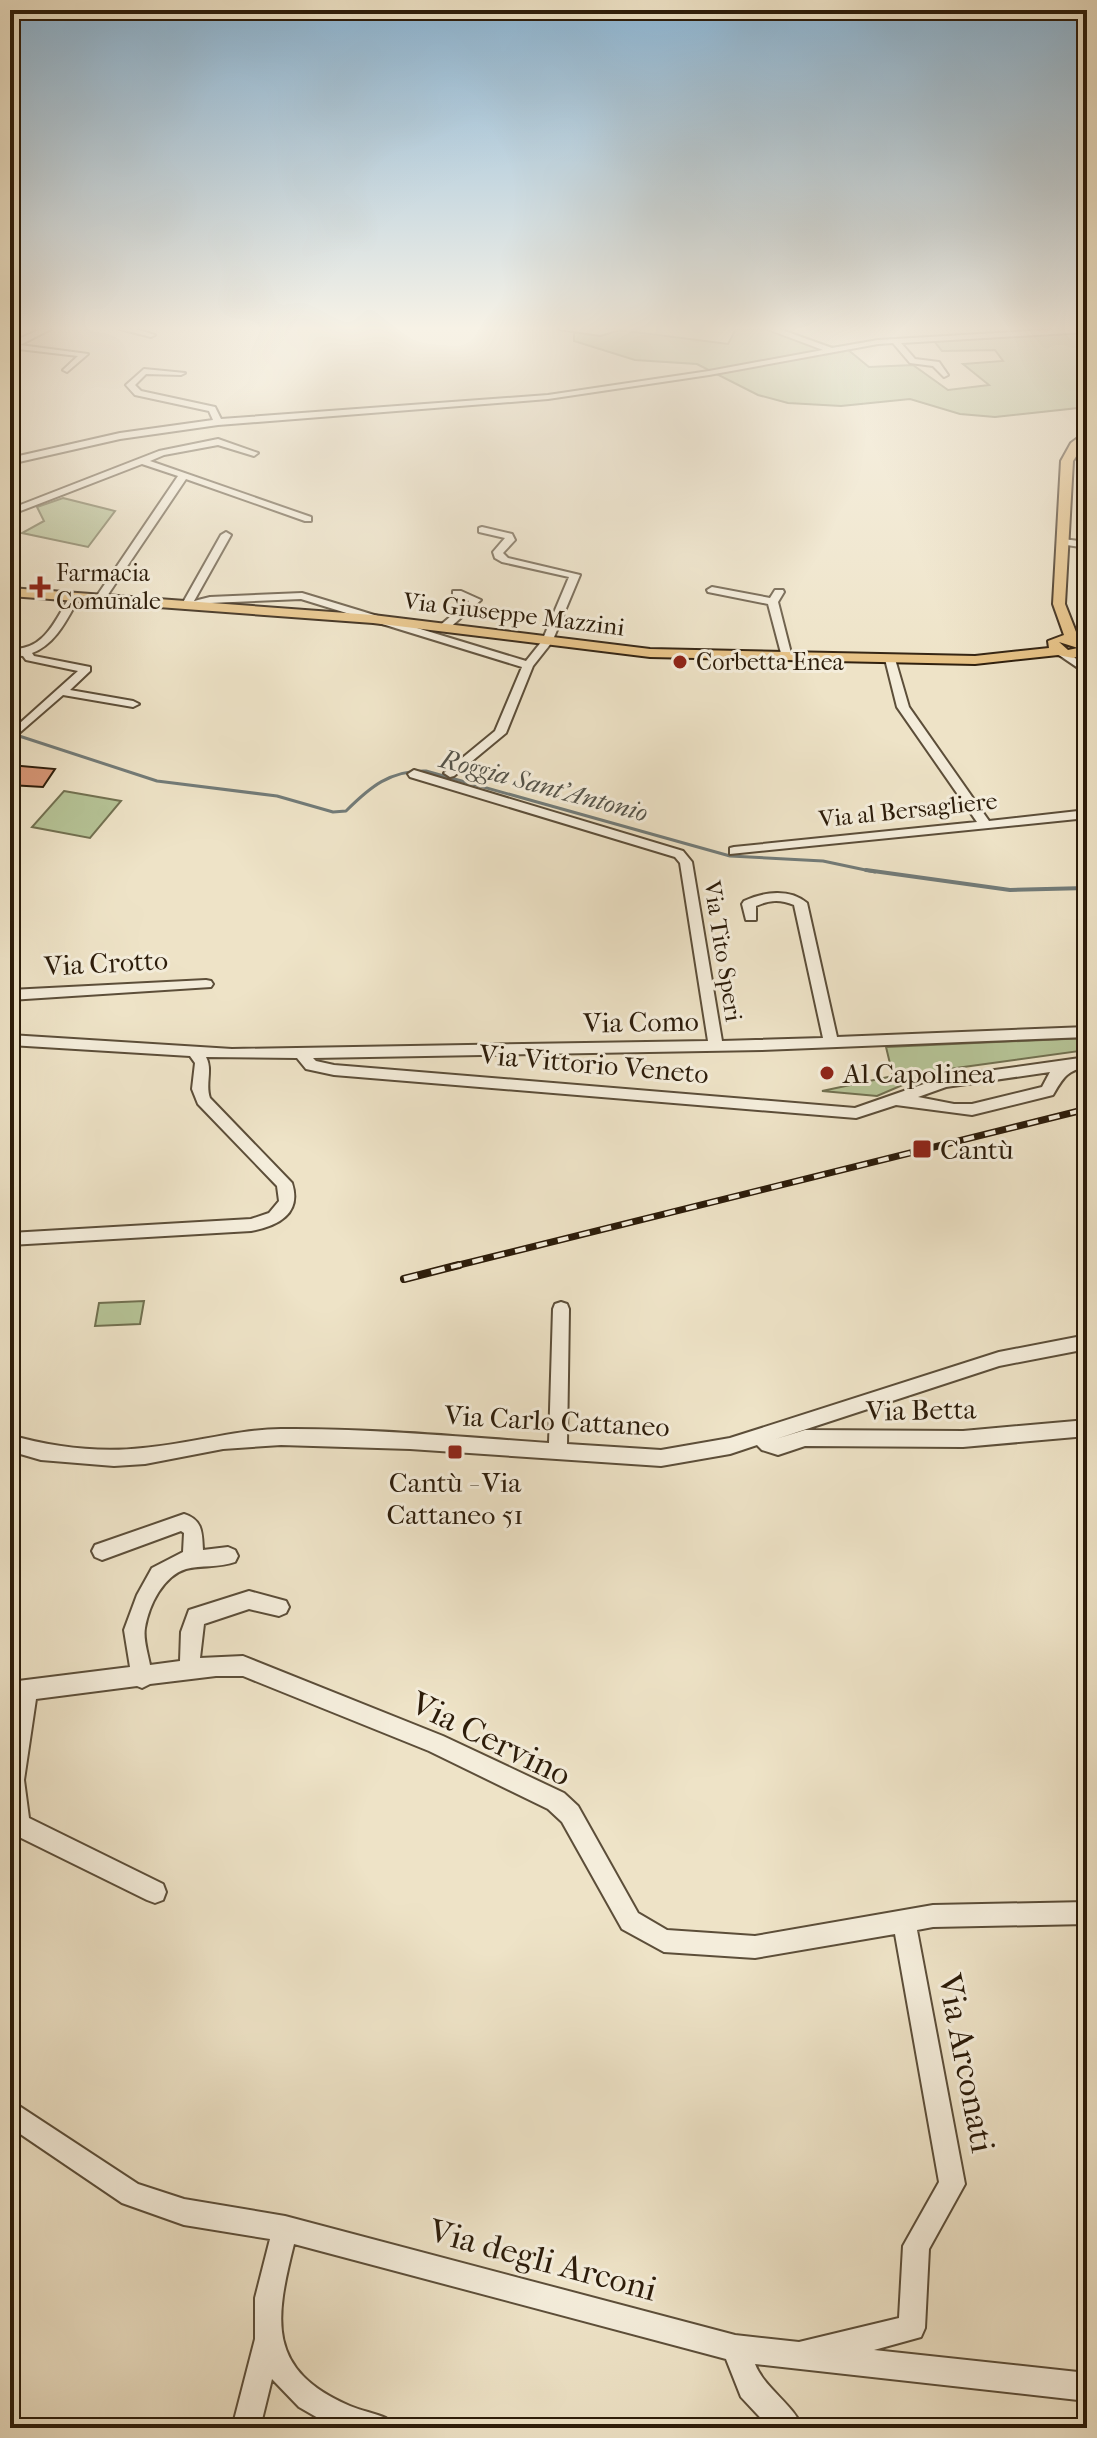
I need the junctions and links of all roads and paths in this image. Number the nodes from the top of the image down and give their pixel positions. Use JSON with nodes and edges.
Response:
{"nodes":[{"id":1,"x":90,"y":443,"type":"edge"},
{"id":2,"x":214,"y":443,"type":"edge"},
{"id":3,"x":221,"y":443,"type":"edge"},
{"id":4,"x":1077,"y":443,"type":"edge"},
{"id":5,"x":254,"y":453,"type":"dead end"},
{"id":6,"x":10,"y":461,"type":"edge"},
{"id":7,"x":143,"y":461,"type":"junction"},
{"id":8,"x":183,"y":476,"type":"junction"},
{"id":9,"x":10,"y":512,"type":"edge"},
{"id":10,"x":308,"y":519,"type":"dead end"},
{"id":11,"x":482,"y":530,"type":"dead end"},
{"id":12,"x":226,"y":535,"type":"dead end"},
{"id":13,"x":1063,"y":542,"type":"junction"},
{"id":14,"x":1087,"y":545,"type":"edge"},
{"id":15,"x":712,"y":590,"type":"dead end"},
{"id":16,"x":10,"y":592,"type":"edge"},
{"id":17,"x":457,"y":593,"type":"dead end"},
{"id":18,"x":74,"y":598,"type":"junction"},
{"id":19,"x":99,"y":600,"type":"junction"},
{"id":20,"x":186,"y":606,"type":"junction"},
{"id":21,"x":1063,"y":620,"type":"junction"},
{"id":22,"x":447,"y":633,"type":"junction"},
{"id":23,"x":547,"y":642,"type":"junction"},
{"id":24,"x":1058,"y":647,"type":"junction"},
{"id":25,"x":1082,"y":649,"type":"edge"},
{"id":26,"x":10,"y":652,"type":"edge"},
{"id":27,"x":27,"y":653,"type":"junction"},
{"id":28,"x":787,"y":657,"type":"junction"},
{"id":29,"x":890,"y":659,"type":"junction"},
{"id":30,"x":528,"y":665,"type":"junction"},
{"id":31,"x":1087,"y":671,"type":"edge"},
{"id":32,"x":63,"y":692,"type":"junction"},
{"id":33,"x":133,"y":704,"type":"dead end"},
{"id":34,"x":13,"y":735,"type":"edge"},
{"id":35,"x":450,"y":773,"type":"dead end"},
{"id":36,"x":414,"y":774,"type":"dead end"},
{"id":37,"x":1087,"y":814,"type":"edge"},
{"id":38,"x":985,"y":824,"type":"junction"},
{"id":39,"x":734,"y":851,"type":"dead end"},
{"id":40,"x":751,"y":917,"type":"dead end"},
{"id":41,"x":206,"y":984,"type":"dead end"},
{"id":42,"x":10,"y":995,"type":"edge"},
{"id":43,"x":1087,"y":1032,"type":"edge"},
{"id":44,"x":10,"y":1040,"type":"edge"},
{"id":45,"x":831,"y":1043,"type":"junction"},
{"id":46,"x":716,"y":1046,"type":"junction"},
{"id":47,"x":195,"y":1053,"type":"junction"},
{"id":48,"x":301,"y":1053,"type":"junction"},
{"id":49,"x":232,"y":1054,"type":"junction"},
{"id":50,"x":1087,"y":1062,"type":"edge"},
{"id":51,"x":1069,"y":1064,"type":"junction"},
{"id":52,"x":200,"y":1081,"type":"junction"},
{"id":53,"x":888,"y":1102,"type":"junction"},
{"id":54,"x":10,"y":1239,"type":"edge"},
{"id":55,"x":561,"y":1309,"type":"dead end"},
{"id":56,"x":1087,"y":1342,"type":"edge"},
{"id":57,"x":1087,"y":1428,"type":"edge"},
{"id":58,"x":761,"y":1437,"type":"junction"},
{"id":59,"x":10,"y":1443,"type":"edge"},
{"id":60,"x":558,"y":1452,"type":"junction"},
{"id":61,"x":102,"y":1551,"type":"dead end"},
{"id":62,"x":228,"y":1556,"type":"dead end"},
{"id":63,"x":193,"y":1560,"type":"junction"},
{"id":64,"x":279,"y":1607,"type":"dead end"},
{"id":65,"x":190,"y":1670,"type":"junction"},
{"id":66,"x":142,"y":1678,"type":"junction"},
{"id":67,"x":18,"y":1691,"type":"edge"},
{"id":68,"x":155,"y":1892,"type":"dead end"},
{"id":69,"x":1087,"y":1913,"type":"edge"},
{"id":70,"x":904,"y":1921,"type":"junction"},
{"id":71,"x":10,"y":2113,"type":"edge"},
{"id":72,"x":285,"y":2229,"type":"junction"},
{"id":73,"x":268,"y":2339,"type":"junction"},
{"id":74,"x":735,"y":2348,"type":"junction"},
{"id":75,"x":793,"y":2355,"type":"junction"},
{"id":76,"x":1087,"y":2387,"type":"edge"},
{"id":77,"x":246,"y":2428,"type":"edge"},
{"id":78,"x":376,"y":2428,"type":"edge"},
{"id":79,"x":789,"y":2428,"type":"edge"}],
"edges":[{"from":1,"to":6,"type":"street"},
{"from":2,"to":7,"type":"street"},
{"from":3,"to":5,"type":"street"},
{"from":4,"to":13,"type":"main road"},
{"from":7,"to":8,"type":"street"},
{"from":7,"to":9,"type":"street"},
{"from":8,"to":10,"type":"street"},
{"from":8,"to":19,"type":"street"},
{"from":11,"to":23,"type":"street"},
{"from":12,"to":20,"type":"street"},
{"from":13,"to":14,"type":"street"},
{"from":13,"to":21,"type":"main road"},
{"from":15,"to":28,"type":"street"},
{"from":16,"to":18,"type":"main road","name":"Via Giuseppe Mazzini"},
{"from":17,"to":22,"type":"street"},
{"from":18,"to":19,"type":"main road","name":"Via Giuseppe Mazzini"},
{"from":18,"to":27,"type":"street"},
{"from":19,"to":20,"type":"main road","name":"Via Giuseppe Mazzini"},
{"from":20,"to":22,"type":"main road","name":"Via Giuseppe Mazzini"},
{"from":21,"to":24,"type":"main road"},
{"from":21,"to":25,"type":"main road"},
{"from":22,"to":23,"type":"main road","name":"Via Giuseppe Mazzini"},
{"from":22,"to":30,"type":"street"},
{"from":23,"to":28,"type":"main road","name":"Via Giuseppe Mazzini"},
{"from":23,"to":30,"type":"street"},
{"from":24,"to":25,"type":"main road","name":"Via Giuseppe Mazzini"},
{"from":24,"to":29,"type":"main road","name":"Via Giuseppe Mazzini"},
{"from":24,"to":31,"type":"street"},
{"from":26,"to":27,"type":"street"},
{"from":27,"to":32,"type":"street"},
{"from":28,"to":29,"type":"main road","name":"Via Giuseppe Mazzini"},
{"from":29,"to":38,"type":"street"},
{"from":30,"to":35,"type":"street"},
{"from":32,"to":33,"type":"street"},
{"from":32,"to":34,"type":"street"},
{"from":36,"to":46,"type":"street","name":"Via Tito Speri"},
{"from":37,"to":38,"type":"street","name":"Via al Bersagliere"},
{"from":38,"to":39,"type":"street","name":"Via al Bersagliere"},
{"from":40,"to":45,"type":"street"},
{"from":41,"to":42,"type":"street","name":"Via Crotto"},
{"from":43,"to":45,"type":"street","name":"Via Como"},
{"from":44,"to":47,"type":"street","name":"Via Como"},
{"from":45,"to":46,"type":"street","name":"Via Como"},
{"from":46,"to":48,"type":"street","name":"Via Como"},
{"from":47,"to":49,"type":"street","name":"Via Como"},
{"from":47,"to":52,"type":"street"},
{"from":48,"to":49,"type":"street","name":"Via Como"},
{"from":48,"to":53,"type":"street","name":"Via Vittorio Veneto"},
{"from":49,"to":52,"type":"street"},
{"from":50,"to":51,"type":"street","name":"Via Vittorio Veneto"},
{"from":51,"to":53,"type":"street","name":"Via Vittorio Veneto"},
{"from":51,"to":53,"type":"street","name":"Via Vittorio Veneto"},
{"from":52,"to":54,"type":"street"},
{"from":55,"to":60,"type":"street"},
{"from":56,"to":58,"type":"street","name":"Via Carlo Cattaneo"},
{"from":57,"to":58,"type":"street","name":"Via Betta"},
{"from":58,"to":60,"type":"street","name":"Via Carlo Cattaneo"},
{"from":59,"to":60,"type":"street","name":"Via Carlo Cattaneo"},
{"from":61,"to":63,"type":"street"},
{"from":62,"to":63,"type":"street"},
{"from":63,"to":66,"type":"street"},
{"from":64,"to":65,"type":"street"},
{"from":65,"to":66,"type":"street","name":"Via Cervino"},
{"from":65,"to":70,"type":"street","name":"Via Cervino"},
{"from":66,"to":67,"type":"street","name":"Via Cervino"},
{"from":67,"to":68,"type":"street","name":"Via Cervino"},
{"from":69,"to":70,"type":"street","name":"Via Cervino"},
{"from":70,"to":75,"type":"street","name":"Via Arconati"},
{"from":71,"to":72,"type":"street","name":"Via degli Arconi"},
{"from":72,"to":73,"type":"street"},
{"from":72,"to":74,"type":"street","name":"Via degli Arconi"},
{"from":73,"to":77,"type":"street"},
{"from":73,"to":78,"type":"street"},
{"from":74,"to":75,"type":"street","name":"Via degli Arconi"},
{"from":74,"to":79,"type":"street"},
{"from":75,"to":76,"type":"street","name":"Via degli Arconi"}]}
